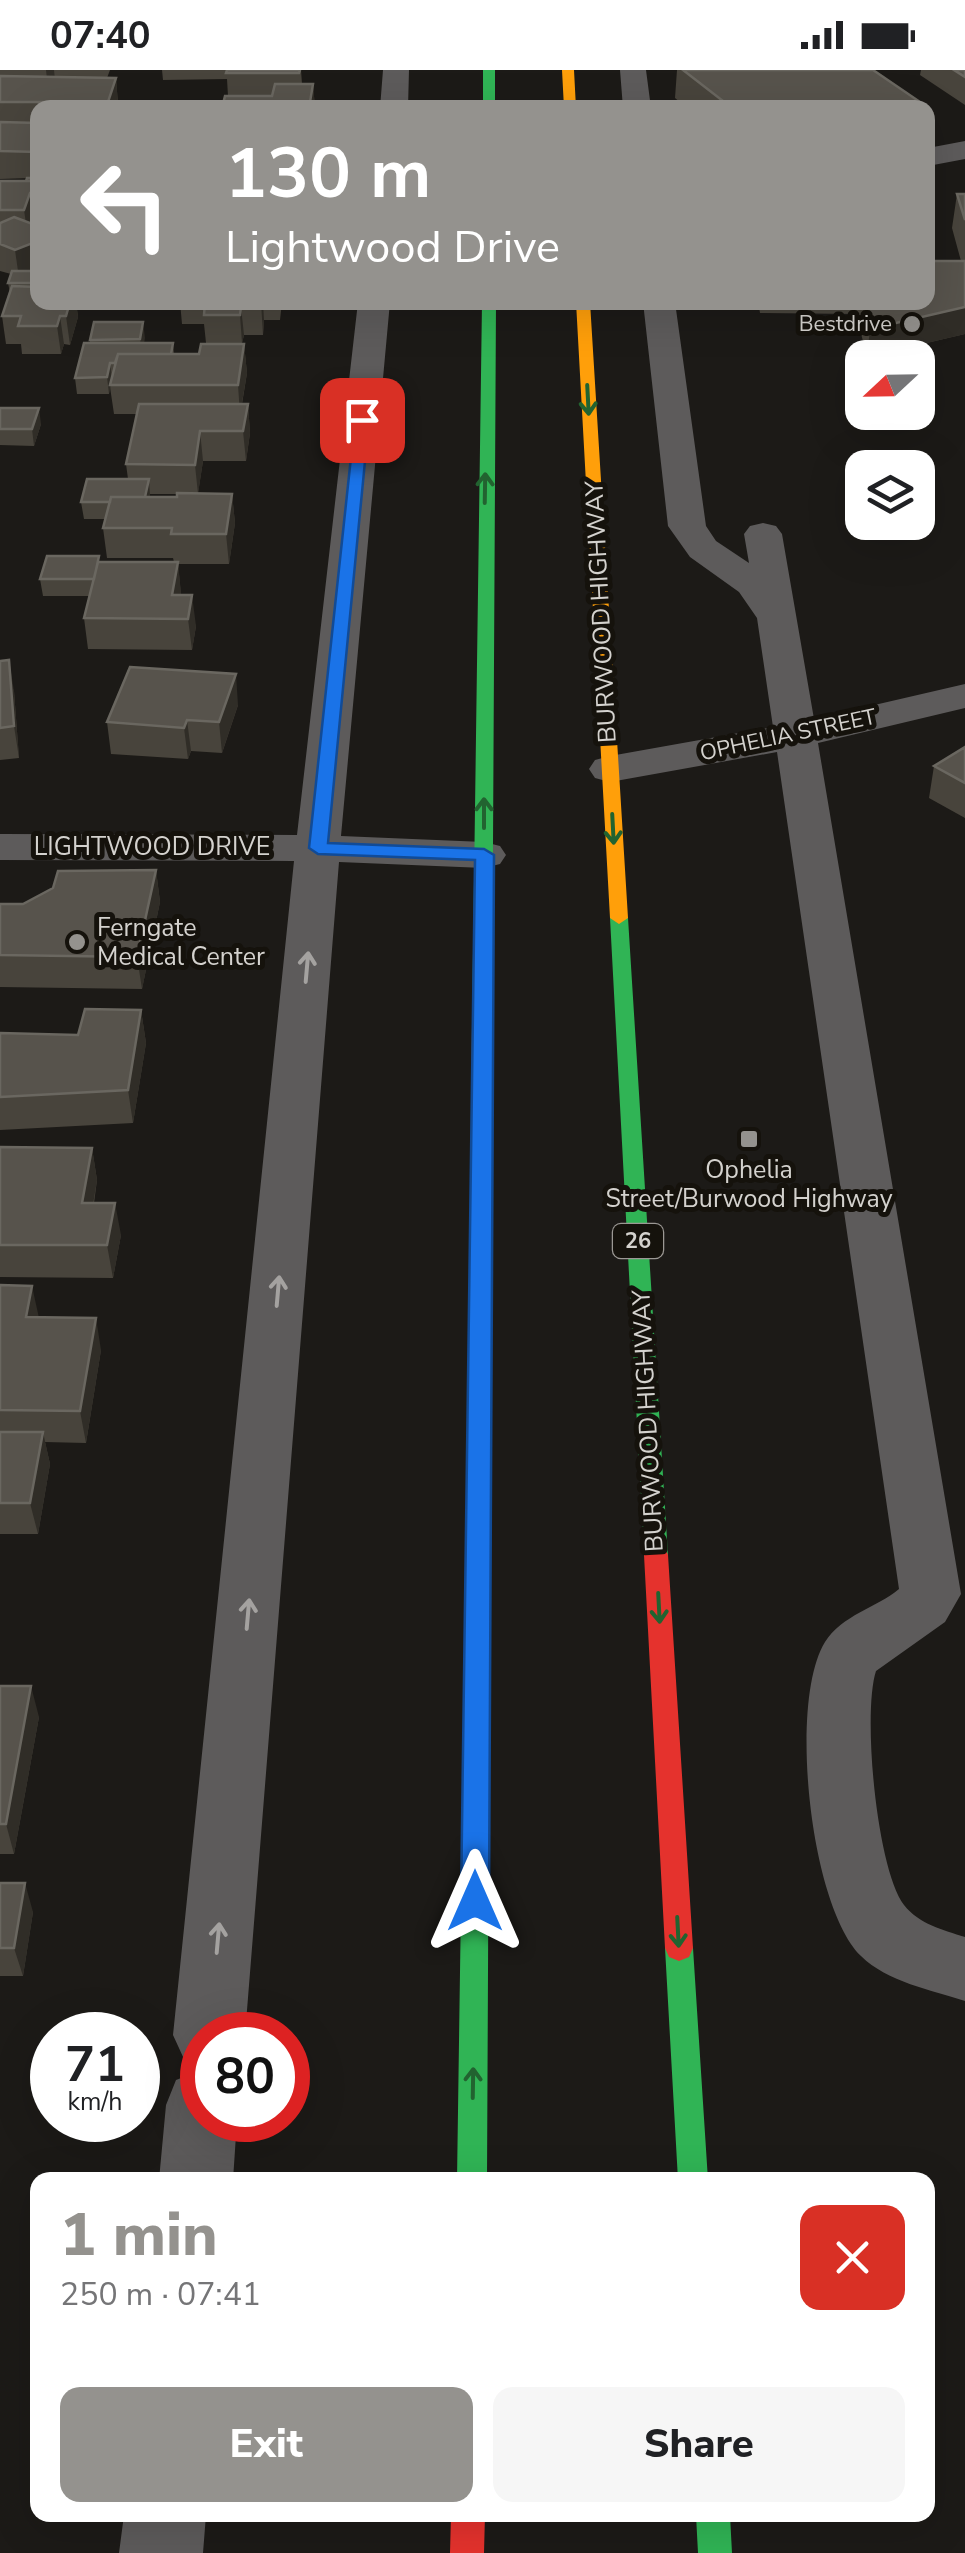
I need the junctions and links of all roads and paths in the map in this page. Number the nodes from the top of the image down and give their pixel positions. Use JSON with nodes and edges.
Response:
{"nodes":[{"id":1,"x":396,"y":70,"type":"edge"},
{"id":2,"x":488,"y":70,"type":"edge"},
{"id":3,"x":568,"y":70,"type":"edge"},
{"id":4,"x":633,"y":70,"type":"edge"},
{"id":5,"x":394,"y":100,"type":"edge"},
{"id":6,"x":489,"y":100,"type":"edge"},
{"id":7,"x":570,"y":100,"type":"edge"},
{"id":8,"x":636,"y":100,"type":"edge"},
{"id":9,"x":965,"y":150,"type":"edge"},
{"id":10,"x":935,"y":156,"type":"edge"},
{"id":11,"x":373,"y":310,"type":"edge"},
{"id":12,"x":489,"y":310,"type":"edge"},
{"id":13,"x":583,"y":310,"type":"edge"},
{"id":14,"x":660,"y":310,"type":"edge"},
{"id":15,"x":763,"y":534,"type":"dead end"},
{"id":16,"x":777,"y":618,"type":"junction"},
{"id":17,"x":965,"y":696,"type":"edge"},
{"id":18,"x":794,"y":736,"type":"junction"},
{"id":19,"x":610,"y":769,"type":"junction"},
{"id":20,"x":0,"y":847,"type":"edge"},
{"id":21,"x":318,"y":848,"type":"junction"},
{"id":22,"x":484,"y":855,"type":"junction"},
{"id":23,"x":965,"y":1969,"type":"edge"},
{"id":24,"x":211,"y":2012,"type":"edge"},
{"id":25,"x":199,"y":2142,"type":"edge"},
{"id":26,"x":197,"y":2172,"type":"edge"},
{"id":27,"x":472,"y":2172,"type":"edge"},
{"id":28,"x":693,"y":2172,"type":"edge"},
{"id":29,"x":164,"y":2522,"type":"edge"},
{"id":30,"x":468,"y":2522,"type":"edge"},
{"id":31,"x":713,"y":2522,"type":"edge"},
{"id":32,"x":161,"y":2553,"type":"edge"},
{"id":33,"x":468,"y":2553,"type":"edge"},
{"id":34,"x":715,"y":2553,"type":"edge"}],
"edges":[{"from":1,"to":5,"type":"street"},
{"from":2,"to":6,"type":"highway"},
{"from":3,"to":7,"type":"highway"},
{"from":4,"to":8,"type":"street"},
{"from":9,"to":10,"type":"street"},
{"from":11,"to":21,"type":"street"},
{"from":22,"to":12,"type":"highway","one_way":true},
{"from":13,"to":19,"type":"highway","name":"BURWOOD HIGHWAY","number":"26","one_way":true},
{"from":14,"to":16,"type":"street"},
{"from":15,"to":16,"type":"street"},
{"from":16,"to":18,"type":"street"},
{"from":17,"to":18,"type":"street","name":"OPHELIA STREET"},
{"from":18,"to":19,"type":"street","name":"OPHELIA STREET"},
{"from":18,"to":23,"type":"street"},
{"from":19,"to":28,"type":"highway","name":"BURWOOD HIGHWAY","number":"26","one_way":true},
{"from":20,"to":21,"type":"street","name":"LIGHTWOOD DRIVE"},
{"from":21,"to":22,"type":"street","name":"LIGHTWOOD DRIVE"},
{"from":24,"to":21,"type":"street","one_way":true},
{"from":27,"to":22,"type":"highway","one_way":true},
{"from":25,"to":26,"type":"street"},
{"from":29,"to":32,"type":"street"},
{"from":30,"to":33,"type":"highway"},
{"from":31,"to":34,"type":"highway"}]}
